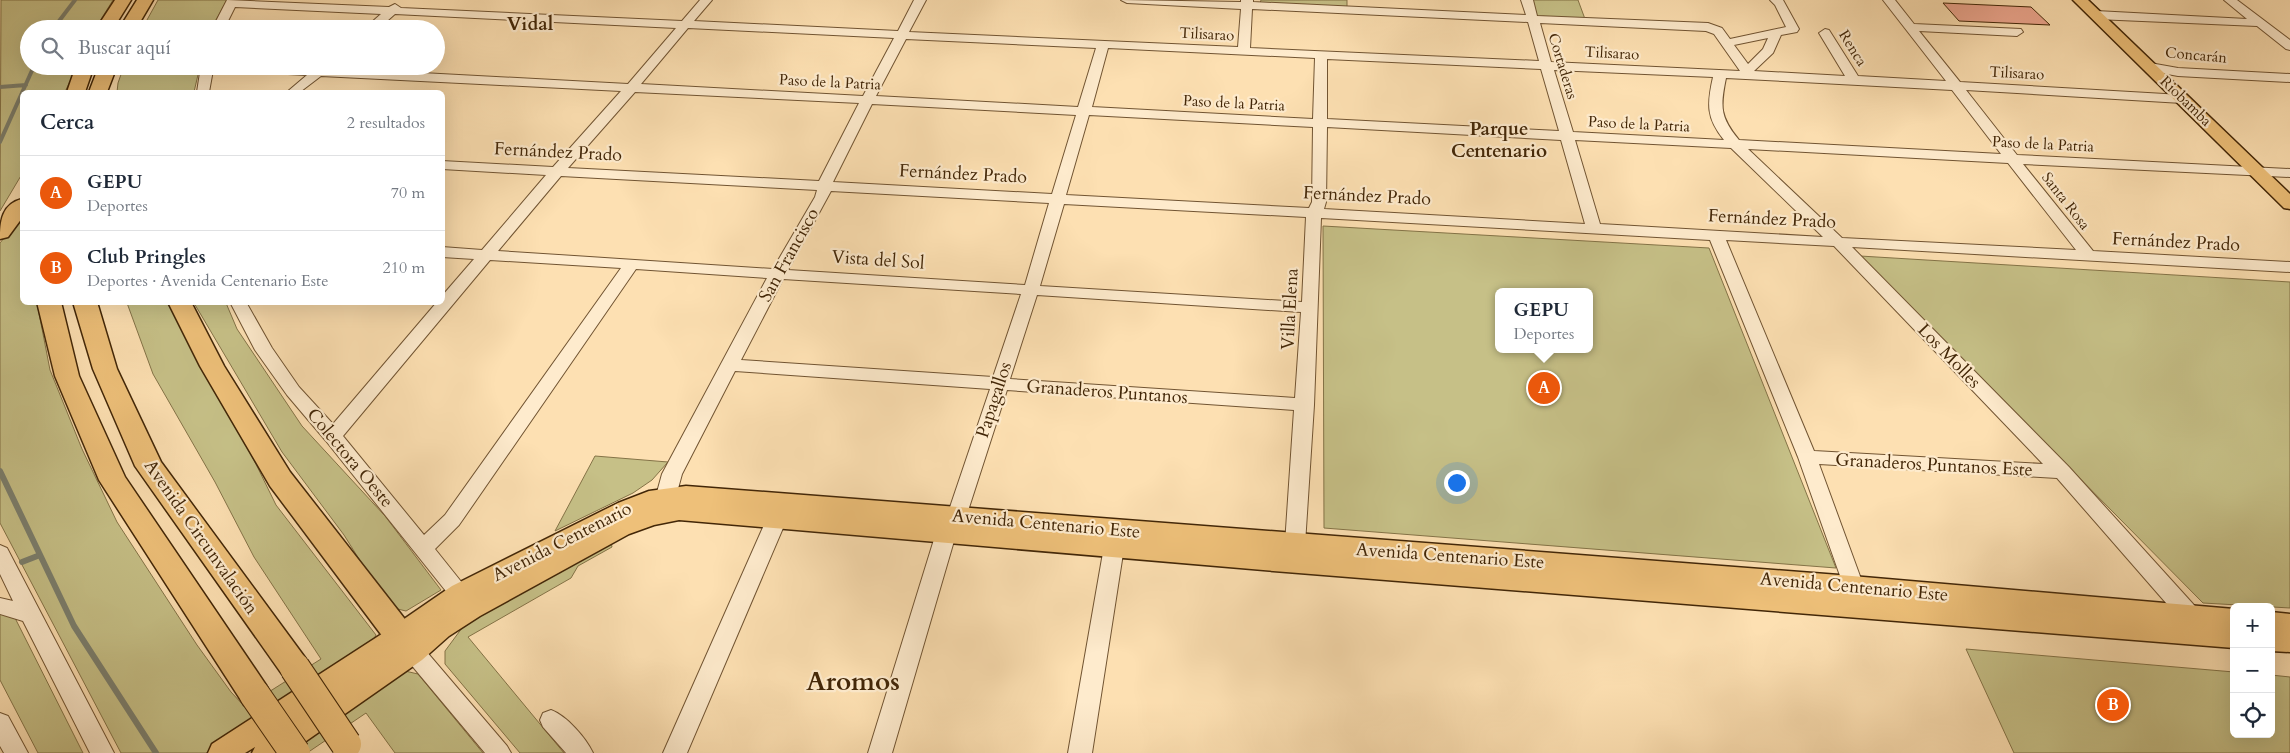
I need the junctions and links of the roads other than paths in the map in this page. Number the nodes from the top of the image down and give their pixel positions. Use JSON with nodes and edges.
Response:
{"nodes":[{"id":1,"x":122,"y":0,"type":"edge"},
{"id":2,"x":145,"y":0,"type":"edge"},
{"id":3,"x":405,"y":0,"type":"edge"},
{"id":4,"x":706,"y":0,"type":"edge"},
{"id":5,"x":920,"y":0,"type":"edge"},
{"id":6,"x":1127,"y":0,"type":"edge"},
{"id":7,"x":1527,"y":0,"type":"edge"},
{"id":8,"x":1889,"y":0,"type":"edge"},
{"id":9,"x":2080,"y":0,"type":"edge"},
{"id":10,"x":2230,"y":0,"type":"edge"},
{"id":11,"x":1779,"y":1,"type":"edge"},
{"id":12,"x":232,"y":2,"type":"edge"},
{"id":13,"x":1247,"y":3,"type":"edge"},
{"id":14,"x":391,"y":11,"type":"junction"},
{"id":15,"x":2096,"y":15,"type":"junction"},
{"id":16,"x":1532,"y":18,"type":"junction"},
{"id":17,"x":110,"y":20,"type":"edge"},
{"id":18,"x":133,"y":20,"type":"edge"},
{"id":19,"x":223,"y":20,"type":"edge"},
{"id":20,"x":380,"y":20,"type":"edge"},
{"id":21,"x":2259,"y":23,"type":"junction"},
{"id":22,"x":684,"y":26,"type":"junction"},
{"id":23,"x":1910,"y":27,"type":"junction"},
{"id":24,"x":2017,"y":32,"type":"dead end"},
{"id":25,"x":1775,"y":33,"type":"junction"},
{"id":26,"x":1825,"y":33,"type":"dead end"},
{"id":27,"x":901,"y":36,"type":"junction"},
{"id":28,"x":1727,"y":43,"type":"junction"},
{"id":29,"x":1103,"y":46,"type":"junction"},
{"id":30,"x":2290,"y":46,"type":"edge"},
{"id":31,"x":1244,"y":52,"type":"junction"},
{"id":32,"x":1321,"y":56,"type":"junction"},
{"id":33,"x":1546,"y":66,"type":"junction"},
{"id":34,"x":2150,"y":67,"type":"junction"},
{"id":35,"x":2290,"y":72,"type":"edge"},
{"id":36,"x":1720,"y":74,"type":"junction"},
{"id":37,"x":1747,"y":74,"type":"junction"},
{"id":38,"x":82,"y":75,"type":"edge"},
{"id":39,"x":105,"y":75,"type":"edge"},
{"id":40,"x":207,"y":75,"type":"edge"},
{"id":41,"x":314,"y":75,"type":"edge"},
{"id":42,"x":425,"y":75,"type":"edge"},
{"id":43,"x":2284,"y":78,"type":"edge"},
{"id":44,"x":1854,"y":80,"type":"junction"},
{"id":45,"x":1956,"y":86,"type":"junction"},
{"id":46,"x":632,"y":87,"type":"junction"},
{"id":47,"x":2290,"y":89,"type":"edge"},
{"id":48,"x":77,"y":90,"type":"edge"},
{"id":49,"x":99,"y":90,"type":"edge"},
{"id":50,"x":203,"y":90,"type":"edge"},
{"id":51,"x":296,"y":90,"type":"edge"},
{"id":52,"x":2182,"y":99,"type":"junction"},
{"id":53,"x":868,"y":100,"type":"junction"},
{"id":54,"x":1084,"y":111,"type":"junction"},
{"id":55,"x":1320,"y":123,"type":"junction"},
{"id":56,"x":1567,"y":136,"type":"junction"},
{"id":57,"x":1735,"y":145,"type":"junction"},
{"id":58,"x":2013,"y":159,"type":"junction"},
{"id":59,"x":445,"y":165,"type":"edge"},
{"id":60,"x":557,"y":171,"type":"junction"},
{"id":61,"x":2257,"y":172,"type":"junction"},
{"id":62,"x":2290,"y":173,"type":"edge"},
{"id":63,"x":826,"y":184,"type":"junction"},
{"id":64,"x":1057,"y":198,"type":"junction"},
{"id":65,"x":2290,"y":204,"type":"edge"},
{"id":66,"x":20,"y":207,"type":"edge"},
{"id":67,"x":1315,"y":212,"type":"junction"},
{"id":68,"x":1594,"y":228,"type":"junction"},
{"id":69,"x":0,"y":232,"type":"edge"},
{"id":70,"x":1716,"y":235,"type":"junction"},
{"id":71,"x":1838,"y":242,"type":"junction"},
{"id":72,"x":445,"y":252,"type":"edge"},
{"id":73,"x":487,"y":254,"type":"junction"},
{"id":74,"x":2088,"y":256,"type":"junction"},
{"id":75,"x":632,"y":264,"type":"junction"},
{"id":76,"x":2290,"y":267,"type":"edge"},
{"id":77,"x":778,"y":273,"type":"junction"},
{"id":78,"x":1031,"y":290,"type":"junction"},
{"id":79,"x":445,"y":304,"type":"edge"},
{"id":80,"x":50,"y":305,"type":"edge"},
{"id":81,"x":86,"y":305,"type":"edge"},
{"id":82,"x":181,"y":305,"type":"edge"},
{"id":83,"x":240,"y":305,"type":"edge"},
{"id":84,"x":444,"y":305,"type":"edge"},
{"id":85,"x":1310,"y":308,"type":"junction"},
{"id":86,"x":731,"y":365,"type":"junction"},
{"id":87,"x":1000,"y":384,"type":"junction"},
{"id":88,"x":1305,"y":405,"type":"junction"},
{"id":89,"x":333,"y":436,"type":"junction"},
{"id":90,"x":1807,"y":457,"type":"junction"},
{"id":91,"x":2062,"y":472,"type":"junction"},
{"id":92,"x":668,"y":504,"type":"junction"},
{"id":93,"x":780,"y":511,"type":"junction"},
{"id":94,"x":951,"y":525,"type":"junction"},
{"id":95,"x":1114,"y":547,"type":"junction"},
{"id":96,"x":424,"y":548,"type":"junction"},
{"id":97,"x":0,"y":553,"type":"edge"},
{"id":98,"x":1290,"y":553,"type":"junction"},
{"id":99,"x":1856,"y":596,"type":"junction"},
{"id":100,"x":466,"y":601,"type":"junction"},
{"id":101,"x":0,"y":606,"type":"edge"},
{"id":102,"x":30,"y":615,"type":"junction"},
{"id":103,"x":2230,"y":621,"type":"edge"},
{"id":104,"x":2275,"y":622,"type":"edge"},
{"id":105,"x":2290,"y":624,"type":"edge"},
{"id":106,"x":2197,"y":625,"type":"junction"},
{"id":107,"x":2230,"y":636,"type":"edge"},
{"id":108,"x":2275,"y":640,"type":"edge"},
{"id":109,"x":2290,"y":642,"type":"edge"},
{"id":110,"x":407,"y":644,"type":"junction"},
{"id":111,"x":551,"y":720,"type":"dead end"},
{"id":112,"x":0,"y":723,"type":"edge"},
{"id":113,"x":349,"y":749,"type":"edge"},
{"id":114,"x":16,"y":753,"type":"edge"},
{"id":115,"x":102,"y":753,"type":"edge"},
{"id":116,"x":222,"y":753,"type":"edge"},
{"id":117,"x":266,"y":753,"type":"edge"},
{"id":118,"x":295,"y":753,"type":"edge"},
{"id":119,"x":499,"y":753,"type":"edge"},
{"id":120,"x":581,"y":753,"type":"edge"},
{"id":121,"x":674,"y":753,"type":"edge"},
{"id":122,"x":880,"y":753,"type":"edge"},
{"id":123,"x":1080,"y":753,"type":"edge"}],
"edges":[{"from":1,"to":17,"type":"highway"},
{"from":2,"to":18,"type":"highway"},
{"from":3,"to":14,"type":"street"},
{"from":4,"to":22,"type":"street"},
{"from":5,"to":27,"type":"street","name":"San Francisco"},
{"from":6,"to":13,"type":"street"},
{"from":7,"to":16,"type":"street","name":"Cortaderas"},
{"from":8,"to":23,"type":"street","name":"Santa Rosa"},
{"from":9,"to":15,"type":"main road","name":"Riobamba"},
{"from":10,"to":21,"type":"street"},
{"from":11,"to":25,"type":"street"},
{"from":12,"to":14,"type":"street","name":"Tilisarao"},
{"from":12,"to":19,"type":"street"},
{"from":13,"to":16,"type":"street"},
{"from":13,"to":31,"type":"street"},
{"from":14,"to":20,"type":"street"},
{"from":14,"to":22,"type":"street","name":"Tilisarao"},
{"from":15,"to":21,"type":"street"},
{"from":15,"to":34,"type":"main road","name":"Riobamba"},
{"from":16,"to":28,"type":"street"},
{"from":16,"to":33,"type":"street","name":"Cortaderas"},
{"from":21,"to":30,"type":"street"},
{"from":22,"to":27,"type":"street","name":"Tilisarao"},
{"from":22,"to":46,"type":"street"},
{"from":23,"to":24,"type":"street"},
{"from":23,"to":45,"type":"street","name":"Santa Rosa"},
{"from":25,"to":28,"type":"street"},
{"from":25,"to":37,"type":"street"},
{"from":26,"to":44,"type":"street","name":"Renca"},
{"from":27,"to":29,"type":"street","name":"Tilisarao"},
{"from":27,"to":53,"type":"street","name":"San Francisco"},
{"from":28,"to":37,"type":"street"},
{"from":29,"to":31,"type":"street","name":"Tilisarao"},
{"from":29,"to":54,"type":"street","name":"Papagallos"},
{"from":31,"to":32,"type":"street","name":"Tilisarao"},
{"from":32,"to":33,"type":"street","name":"Tilisarao"},
{"from":32,"to":55,"type":"street","name":"Villa Elena"},
{"from":33,"to":36,"type":"street","name":"Tilisarao"},
{"from":33,"to":56,"type":"street","name":"Cortaderas"},
{"from":34,"to":35,"type":"street","name":"Concarán"},
{"from":34,"to":43,"type":"street","name":"Concarán"},
{"from":34,"to":52,"type":"main road","name":"Riobamba"},
{"from":36,"to":37,"type":"street","name":"Tilisarao"},
{"from":36,"to":57,"type":"street","name":"Los Molles"},
{"from":37,"to":44,"type":"street","name":"Tilisarao"},
{"from":38,"to":48,"type":"highway"},
{"from":39,"to":49,"type":"highway"},
{"from":40,"to":50,"type":"street"},
{"from":41,"to":51,"type":"street"},
{"from":42,"to":46,"type":"street","name":"Paso de la Patria"},
{"from":43,"to":47,"type":"street"},
{"from":44,"to":45,"type":"street","name":"Tilisarao"},
{"from":45,"to":52,"type":"street","name":"Tilisarao"},
{"from":45,"to":58,"type":"street","name":"Santa Rosa"},
{"from":46,"to":53,"type":"street","name":"Paso de la Patria"},
{"from":46,"to":60,"type":"street"},
{"from":52,"to":61,"type":"main road","name":"Riobamba"},
{"from":53,"to":54,"type":"street","name":"Paso de la Patria"},
{"from":53,"to":63,"type":"street","name":"San Francisco"},
{"from":54,"to":55,"type":"street","name":"Paso de la Patria"},
{"from":54,"to":64,"type":"street","name":"Papagallos"},
{"from":55,"to":56,"type":"street","name":"Paso de la Patria"},
{"from":55,"to":67,"type":"street","name":"Villa Elena"},
{"from":56,"to":57,"type":"street","name":"Paso de la Patria"},
{"from":56,"to":68,"type":"street","name":"Cortaderas"},
{"from":57,"to":58,"type":"street","name":"Paso de la Patria"},
{"from":57,"to":71,"type":"street","name":"Los Molles"},
{"from":58,"to":61,"type":"street","name":"Paso de la Patria"},
{"from":58,"to":74,"type":"street","name":"Santa Rosa"},
{"from":59,"to":60,"type":"street","name":"Fernández Prado"},
{"from":60,"to":63,"type":"street","name":"Fernández Prado"},
{"from":60,"to":73,"type":"street"},
{"from":61,"to":62,"type":"street","name":"Paso de la Patria"},
{"from":61,"to":65,"type":"main road","name":"Riobamba"},
{"from":63,"to":64,"type":"street","name":"Fernández Prado"},
{"from":63,"to":77,"type":"street","name":"San Francisco"},
{"from":64,"to":67,"type":"street","name":"Fernández Prado"},
{"from":64,"to":78,"type":"street","name":"Papagallos"},
{"from":66,"to":69,"type":"highway"},
{"from":67,"to":68,"type":"street","name":"Fernández Prado"},
{"from":67,"to":85,"type":"street","name":"Villa Elena"},
{"from":68,"to":70,"type":"street","name":"Fernández Prado"},
{"from":70,"to":71,"type":"street","name":"Fernández Prado"},
{"from":70,"to":90,"type":"street"},
{"from":71,"to":74,"type":"street","name":"Fernández Prado"},
{"from":71,"to":91,"type":"street","name":"Los Molles"},
{"from":72,"to":73,"type":"street","name":"Vista del Sol"},
{"from":73,"to":75,"type":"street","name":"Vista del Sol"},
{"from":73,"to":79,"type":"street"},
{"from":74,"to":76,"type":"street","name":"Fernández Prado"},
{"from":75,"to":77,"type":"street","name":"Vista del Sol"},
{"from":75,"to":96,"type":"street"},
{"from":77,"to":78,"type":"street","name":"Vista del Sol"},
{"from":77,"to":86,"type":"street","name":"San Francisco"},
{"from":78,"to":85,"type":"street","name":"Vista del Sol"},
{"from":78,"to":87,"type":"street","name":"Papagallos"},
{"from":80,"to":118,"type":"highway","bridge":true},
{"from":81,"to":113,"type":"highway","name":"Avenida Circunvalación","bridge":true},
{"from":82,"to":110,"type":"highway"},
{"from":83,"to":89,"type":"street","name":"Colectora Oeste"},
{"from":84,"to":89,"type":"street"},
{"from":85,"to":88,"type":"street","name":"Villa Elena"},
{"from":86,"to":87,"type":"street","name":"Granaderos Puntanos"},
{"from":86,"to":92,"type":"street","name":"San Francisco"},
{"from":87,"to":88,"type":"street","name":"Granaderos Puntanos"},
{"from":87,"to":94,"type":"street","name":"Papagallos"},
{"from":88,"to":98,"type":"street","name":"Villa Elena"},
{"from":89,"to":96,"type":"street","name":"Colectora Oeste"},
{"from":90,"to":91,"type":"street","name":"Granaderos Puntanos Este"},
{"from":90,"to":99,"type":"street"},
{"from":91,"to":106,"type":"street","name":"Los Molles"},
{"from":92,"to":93,"type":"main road","name":"Avenida Centenario Este"},
{"from":92,"to":100,"type":"main road","name":"Avenida Centenario"},
{"from":93,"to":94,"type":"main road","name":"Avenida Centenario Este"},
{"from":93,"to":121,"type":"street"},
{"from":94,"to":95,"type":"main road","name":"Avenida Centenario Este"},
{"from":94,"to":98,"type":"main road","name":"Avenida Centenario Este"},
{"from":94,"to":122,"type":"street","name":"Papagallos"},
{"from":95,"to":98,"type":"main road","name":"Avenida Centenario Este"},
{"from":95,"to":123,"type":"street"},
{"from":96,"to":100,"type":"street","name":"Colectora Oeste"},
{"from":97,"to":102,"type":"street"},
{"from":98,"to":99,"type":"main road","name":"Avenida Centenario Este"},
{"from":99,"to":106,"type":"main road","name":"Avenida Centenario Este"},
{"from":100,"to":110,"type":"main road","name":"Avenida Centenario"},
{"from":101,"to":102,"type":"street"},
{"from":102,"to":115,"type":"street"},
{"from":103,"to":106,"type":"main road","name":"Avenida Centenario Este"},
{"from":104,"to":105,"type":"main road"},
{"from":106,"to":107,"type":"main road","name":"Avenida Centenario Este"},
{"from":108,"to":109,"type":"main road"},
{"from":110,"to":116,"type":"main road"},
{"from":110,"to":117,"type":"main road"},
{"from":110,"to":119,"type":"street"},
{"from":111,"to":120,"type":"street"},
{"from":112,"to":114,"type":"street"}]}
